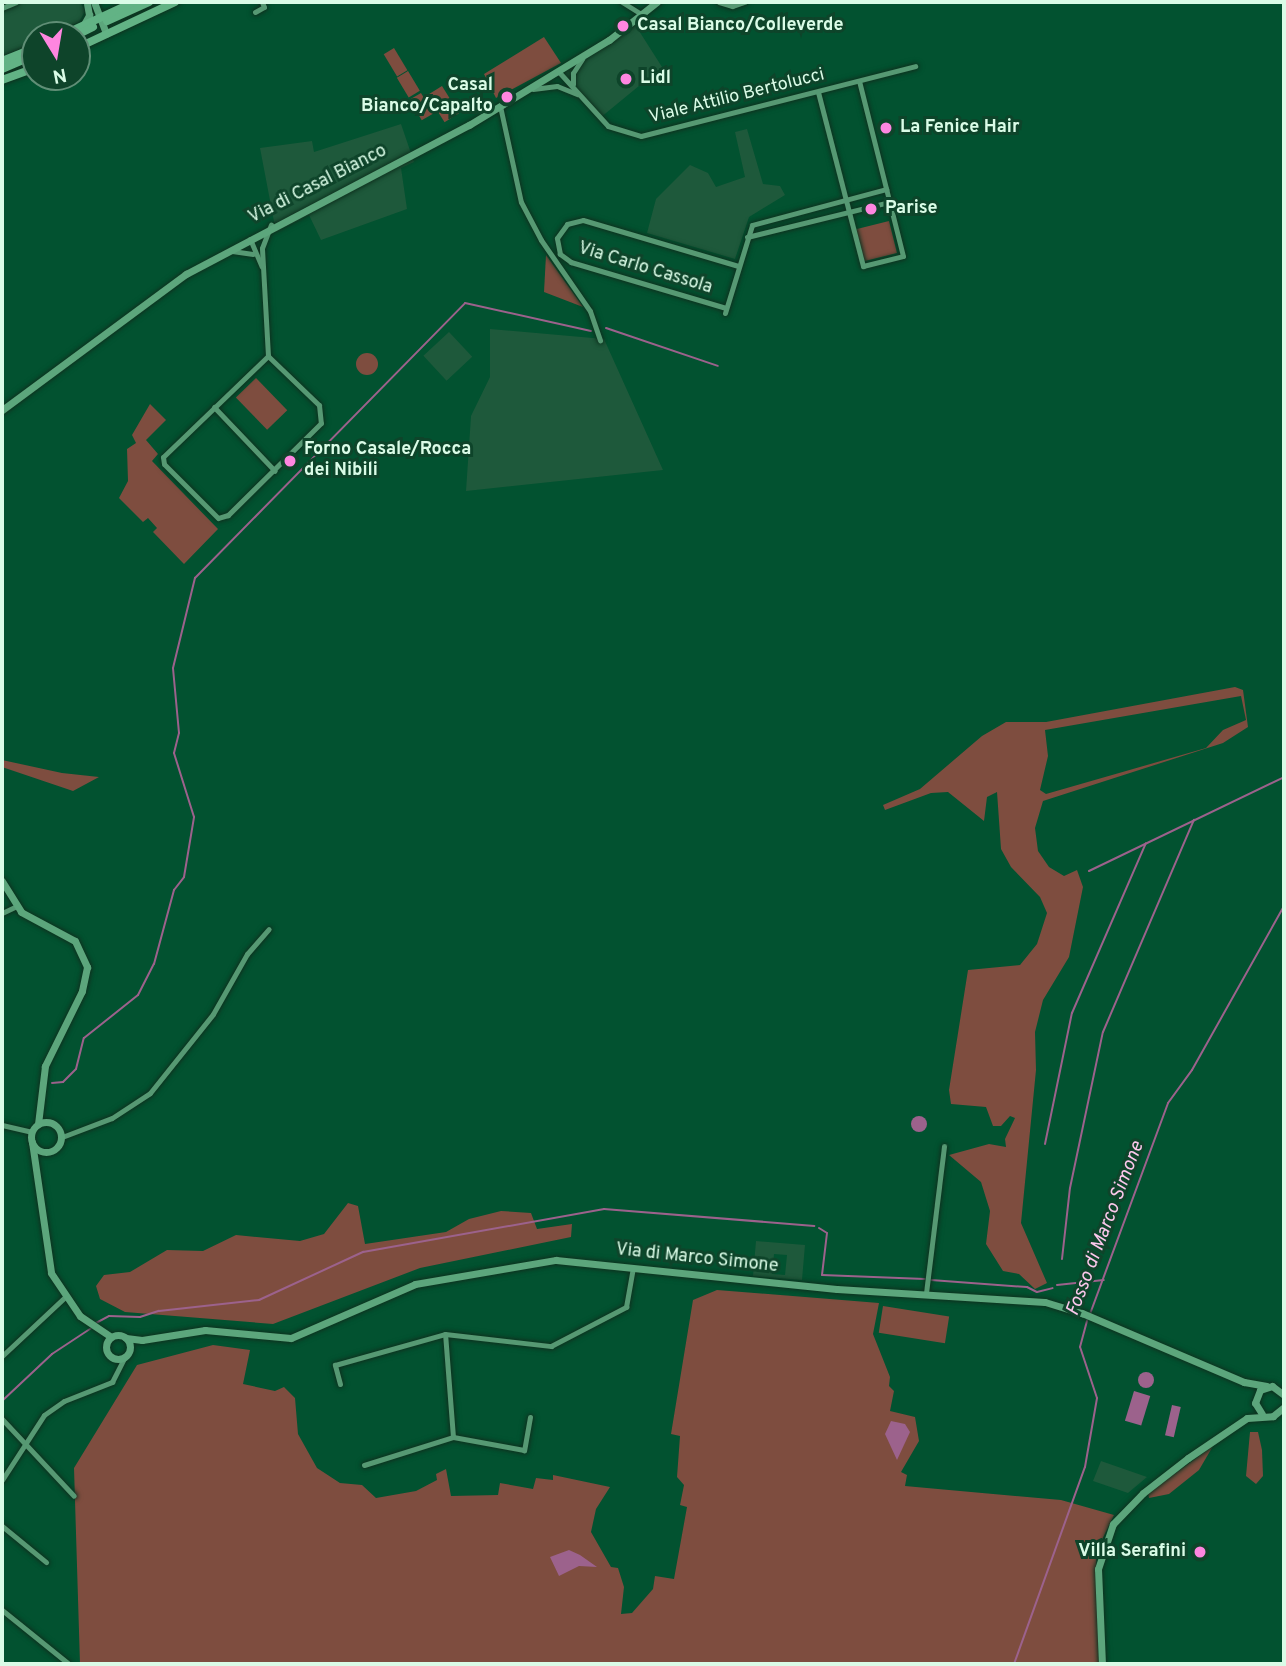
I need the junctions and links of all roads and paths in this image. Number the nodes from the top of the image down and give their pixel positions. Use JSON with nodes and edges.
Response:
{"nodes":[{"id":1,"x":16,"y":2,"type":"edge"},
{"id":2,"x":90,"y":2,"type":"edge"},
{"id":3,"x":134,"y":2,"type":"edge"},
{"id":4,"x":149,"y":2,"type":"edge"},
{"id":5,"x":175,"y":2,"type":"edge"},
{"id":6,"x":262,"y":2,"type":"edge"},
{"id":7,"x":622,"y":2,"type":"edge"},
{"id":8,"x":657,"y":2,"type":"edge"},
{"id":9,"x":719,"y":2,"type":"edge"},
{"id":10,"x":744,"y":2,"type":"edge"},
{"id":11,"x":2,"y":8,"type":"edge"},
{"id":12,"x":117,"y":9,"type":"junction"},
{"id":13,"x":255,"y":12,"type":"dead end"},
{"id":14,"x":643,"y":15,"type":"junction"},
{"id":15,"x":103,"y":20,"type":"junction"},
{"id":16,"x":85,"y":21,"type":"edge"},
{"id":17,"x":91,"y":23,"type":"edge"},
{"id":18,"x":106,"y":34,"type":"junction"},
{"id":19,"x":91,"y":41,"type":"edge"},
{"id":20,"x":21,"y":54,"type":"edge"},
{"id":21,"x":585,"y":55,"type":"junction"},
{"id":22,"x":2,"y":61,"type":"edge"},
{"id":23,"x":21,"y":61,"type":"edge"},
{"id":24,"x":915,"y":66,"type":"dead end"},
{"id":25,"x":2,"y":69,"type":"edge"},
{"id":26,"x":558,"y":71,"type":"junction"},
{"id":27,"x":21,"y":73,"type":"edge"},
{"id":28,"x":2,"y":80,"type":"edge"},
{"id":29,"x":859,"y":81,"type":"junction"},
{"id":30,"x":573,"y":84,"type":"junction"},
{"id":31,"x":566,"y":88,"type":"junction"},
{"id":32,"x":818,"y":92,"type":"junction"},
{"id":33,"x":521,"y":93,"type":"junction"},
{"id":34,"x":579,"y":95,"type":"junction"},
{"id":35,"x":500,"y":106,"type":"junction"},
{"id":36,"x":886,"y":189,"type":"junction"},
{"id":37,"x":846,"y":200,"type":"junction"},
{"id":38,"x":890,"y":202,"type":"junction"},
{"id":39,"x":849,"y":212,"type":"junction"},
{"id":40,"x":792,"y":213,"type":"junction"},
{"id":41,"x":783,"y":216,"type":"junction"},
{"id":42,"x":271,"y":225,"type":"junction"},
{"id":43,"x":790,"y":228,"type":"junction"},
{"id":44,"x":250,"y":237,"type":"junction"},
{"id":45,"x":747,"y":237,"type":"junction"},
{"id":46,"x":262,"y":248,"type":"junction"},
{"id":47,"x":219,"y":254,"type":"junction"},
{"id":48,"x":254,"y":254,"type":"junction"},
{"id":49,"x":738,"y":265,"type":"junction"},
{"id":50,"x":264,"y":274,"type":"junction"},
{"id":51,"x":600,"y":340,"type":"dead end"},
{"id":52,"x":268,"y":356,"type":"junction"},
{"id":53,"x":214,"y":407,"type":"junction"},
{"id":54,"x":2,"y":410,"type":"edge"},
{"id":55,"x":275,"y":471,"type":"junction"},
{"id":56,"x":2,"y":881,"type":"edge"},
{"id":57,"x":15,"y":907,"type":"junction"},
{"id":58,"x":2,"y":913,"type":"edge"},
{"id":59,"x":269,"y":929,"type":"dead end"},
{"id":60,"x":41,"y":1107,"type":"junction"},
{"id":61,"x":52,"y":1122,"type":"junction"},
{"id":62,"x":38,"y":1124,"type":"junction"},
{"id":63,"x":2,"y":1125,"type":"edge"},
{"id":64,"x":32,"y":1132,"type":"junction"},
{"id":65,"x":62,"y":1138,"type":"junction"},
{"id":66,"x":32,"y":1142,"type":"junction"},
{"id":67,"x":944,"y":1146,"type":"dead end"},
{"id":68,"x":47,"y":1152,"type":"junction"},
{"id":69,"x":39,"y":1172,"type":"junction"},
{"id":70,"x":633,"y":1268,"type":"junction"},
{"id":71,"x":926,"y":1293,"type":"junction"},
{"id":72,"x":64,"y":1298,"type":"junction"},
{"id":73,"x":96,"y":1330,"type":"junction"},
{"id":74,"x":444,"y":1335,"type":"junction"},
{"id":75,"x":111,"y":1337,"type":"junction"},
{"id":76,"x":126,"y":1338,"type":"junction"},
{"id":77,"x":146,"y":1339,"type":"junction"},
{"id":78,"x":106,"y":1347,"type":"junction"},
{"id":79,"x":127,"y":1355,"type":"junction"},
{"id":80,"x":2,"y":1356,"type":"edge"},
{"id":81,"x":113,"y":1358,"type":"junction"},
{"id":82,"x":118,"y":1370,"type":"junction"},
{"id":83,"x":1244,"y":1382,"type":"junction"},
{"id":84,"x":340,"y":1384,"type":"dead end"},
{"id":85,"x":1266,"y":1386,"type":"junction"},
{"id":86,"x":1284,"y":1395,"type":"edge"},
{"id":87,"x":1256,"y":1396,"type":"junction"},
{"id":88,"x":1255,"y":1406,"type":"junction"},
{"id":89,"x":1284,"y":1407,"type":"edge"},
{"id":90,"x":1262,"y":1415,"type":"junction"},
{"id":91,"x":1273,"y":1416,"type":"junction"},
{"id":92,"x":530,"y":1417,"type":"dead end"},
{"id":93,"x":1247,"y":1418,"type":"junction"},
{"id":94,"x":2,"y":1419,"type":"edge"},
{"id":95,"x":1284,"y":1419,"type":"edge"},
{"id":96,"x":453,"y":1437,"type":"junction"},
{"id":97,"x":24,"y":1442,"type":"junction"},
{"id":98,"x":364,"y":1465,"type":"dead end"},
{"id":99,"x":2,"y":1480,"type":"edge"},
{"id":100,"x":74,"y":1496,"type":"dead end"},
{"id":101,"x":2,"y":1526,"type":"edge"},
{"id":102,"x":46,"y":1562,"type":"dead end"},
{"id":103,"x":2,"y":1610,"type":"edge"},
{"id":104,"x":69,"y":1664,"type":"edge"},
{"id":105,"x":1102,"y":1664,"type":"edge"}],
"edges":[{"from":1,"to":11,"type":"street"},
{"from":2,"to":12,"type":"street"},
{"from":2,"to":15,"type":"street"},
{"from":2,"to":16,"type":"street"},
{"from":3,"to":12,"type":"main road"},
{"from":4,"to":15,"type":"main road"},
{"from":5,"to":18,"type":"main road"},
{"from":6,"to":13,"type":"street"},
{"from":7,"to":14,"type":"street"},
{"from":8,"to":14,"type":"street","name":"Via di Casal Bianco"},
{"from":9,"to":10,"type":"street"},
{"from":12,"to":15,"type":"main road"},
{"from":14,"to":21,"type":"street","name":"Via di Casal Bianco"},
{"from":15,"to":17,"type":"main road"},
{"from":15,"to":18,"type":"street"},
{"from":18,"to":19,"type":"main road"},
{"from":20,"to":22,"type":"main road"},
{"from":21,"to":26,"type":"street","name":"Via di Casal Bianco"},
{"from":21,"to":30,"type":"street"},
{"from":23,"to":25,"type":"main road"},
{"from":24,"to":29,"type":"street","name":"Viale Attilio Bertolucci"},
{"from":26,"to":30,"type":"street","name":"Viale Attilio Bertolucci"},
{"from":26,"to":31,"type":"street"},
{"from":26,"to":33,"type":"street","name":"Via di Casal Bianco"},
{"from":27,"to":28,"type":"main road"},
{"from":29,"to":32,"type":"street","name":"Viale Attilio Bertolucci"},
{"from":29,"to":36,"type":"street"},
{"from":30,"to":34,"type":"street","name":"Viale Attilio Bertolucci"},
{"from":31,"to":33,"type":"street"},
{"from":31,"to":34,"type":"street","name":"Viale Attilio Bertolucci"},
{"from":32,"to":34,"type":"street","name":"Viale Attilio Bertolucci"},
{"from":32,"to":37,"type":"street"},
{"from":33,"to":35,"type":"street","name":"Via di Casal Bianco"},
{"from":35,"to":42,"type":"street","name":"Via di Casal Bianco"},
{"from":35,"to":51,"type":"street"},
{"from":36,"to":37,"type":"street"},
{"from":36,"to":38,"type":"street"},
{"from":37,"to":39,"type":"street"},
{"from":37,"to":40,"type":"street"},
{"from":38,"to":39,"type":"street"},
{"from":38,"to":39,"type":"street"},
{"from":39,"to":43,"type":"street"},
{"from":40,"to":41,"type":"street"},
{"from":40,"to":43,"type":"street"},
{"from":41,"to":43,"type":"street"},
{"from":41,"to":45,"type":"street"},
{"from":42,"to":44,"type":"street","name":"Via di Casal Bianco"},
{"from":42,"to":46,"type":"street"},
{"from":43,"to":45,"type":"street"},
{"from":44,"to":46,"type":"street"},
{"from":44,"to":47,"type":"street","name":"Via di Casal Bianco"},
{"from":44,"to":48,"type":"street"},
{"from":45,"to":49,"type":"street"},
{"from":46,"to":50,"type":"street"},
{"from":47,"to":48,"type":"street"},
{"from":47,"to":54,"type":"street","name":"Via di Casal Bianco"},
{"from":48,"to":50,"type":"street"},
{"from":49,"to":49,"type":"street","name":"Via Carlo Cassola"},
{"from":50,"to":52,"type":"street"},
{"from":52,"to":53,"type":"street"},
{"from":52,"to":55,"type":"street"},
{"from":53,"to":55,"type":"street"},
{"from":53,"to":55,"type":"street"},
{"from":56,"to":57,"type":"street"},
{"from":57,"to":58,"type":"street"},
{"from":57,"to":60,"type":"street"},
{"from":59,"to":65,"type":"street"},
{"from":60,"to":61,"type":"street"},
{"from":60,"to":62,"type":"street"},
{"from":61,"to":62,"type":"street"},
{"from":61,"to":65,"type":"street"},
{"from":62,"to":64,"type":"street"},
{"from":63,"to":64,"type":"street"},
{"from":64,"to":66,"type":"street"},
{"from":65,"to":68,"type":"street"},
{"from":66,"to":68,"type":"street"},
{"from":66,"to":69,"type":"street"},
{"from":67,"to":71,"type":"street"},
{"from":68,"to":69,"type":"street"},
{"from":69,"to":72,"type":"street"},
{"from":70,"to":71,"type":"street","name":"Via di Marco Simone"},
{"from":70,"to":74,"type":"street"},
{"from":70,"to":77,"type":"street","name":"Via di Marco Simone"},
{"from":71,"to":83,"type":"street","name":"Via di Marco Simone"},
{"from":72,"to":73,"type":"street"},
{"from":72,"to":80,"type":"street"},
{"from":73,"to":75,"type":"street"},
{"from":73,"to":78,"type":"street"},
{"from":74,"to":84,"type":"street"},
{"from":74,"to":96,"type":"street"},
{"from":75,"to":76,"type":"street","name":"Via di Marco Simone"},
{"from":75,"to":78,"type":"street"},
{"from":76,"to":77,"type":"street","name":"Via di Marco Simone"},
{"from":76,"to":79,"type":"street"},
{"from":77,"to":79,"type":"street"},
{"from":78,"to":81,"type":"street"},
{"from":79,"to":81,"type":"street"},
{"from":79,"to":82,"type":"street"},
{"from":81,"to":82,"type":"street"},
{"from":82,"to":97,"type":"street"},
{"from":83,"to":85,"type":"street","name":"Via di Marco Simone"},
{"from":83,"to":87,"type":"street","name":"Via di Marco Simone"},
{"from":85,"to":86,"type":"street","name":"Via di Marco Simone"},
{"from":85,"to":87,"type":"street"},
{"from":87,"to":88,"type":"street"},
{"from":88,"to":90,"type":"street"},
{"from":88,"to":93,"type":"street"},
{"from":89,"to":91,"type":"street"},
{"from":90,"to":91,"type":"street"},
{"from":90,"to":93,"type":"street"},
{"from":91,"to":95,"type":"street"},
{"from":92,"to":96,"type":"street"},
{"from":93,"to":105,"type":"street"},
{"from":94,"to":97,"type":"street"},
{"from":96,"to":98,"type":"street"},
{"from":97,"to":99,"type":"street"},
{"from":97,"to":100,"type":"street"},
{"from":101,"to":102,"type":"street"},
{"from":103,"to":104,"type":"street"}]}
